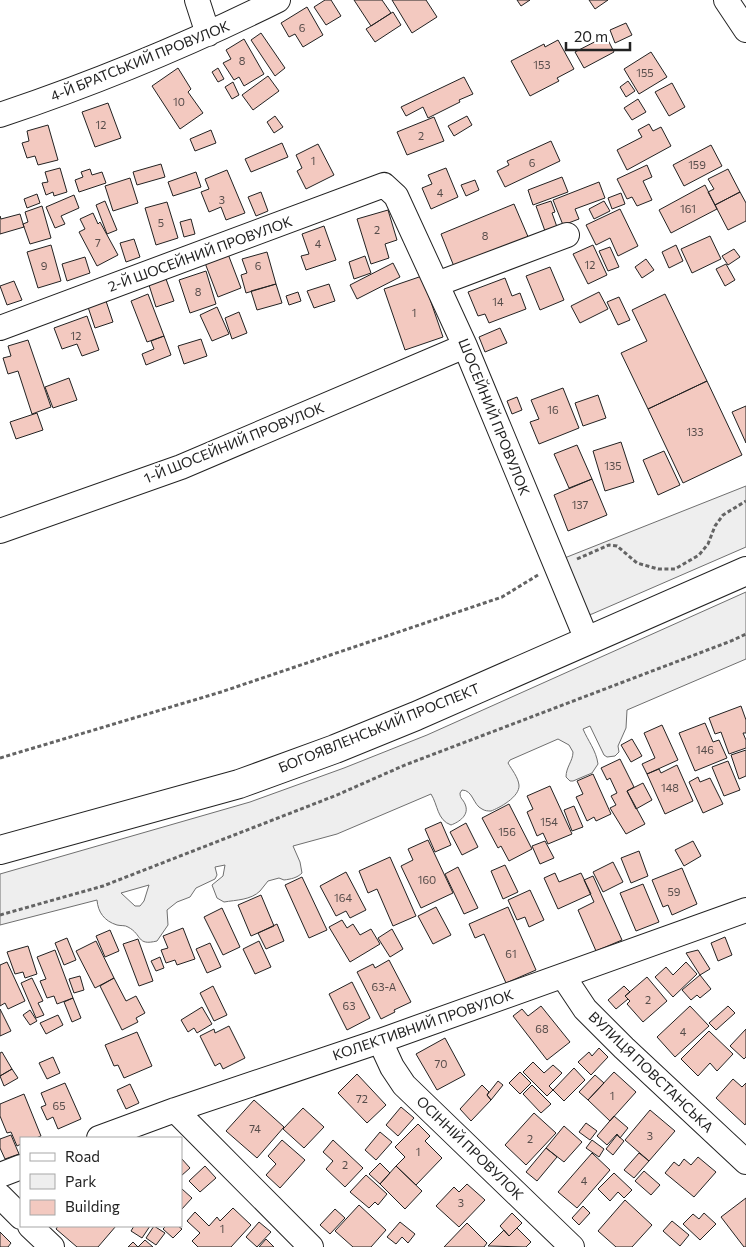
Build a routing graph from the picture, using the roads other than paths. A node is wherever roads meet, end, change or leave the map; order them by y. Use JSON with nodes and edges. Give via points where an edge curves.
{"nodes":[{"id":1,"x":196,"y":0,"type":"edge"},
{"id":2,"x":278,"y":0,"type":"edge"},
{"id":3,"x":726,"y":0,"type":"edge"},
{"id":4,"x":746,"y":30,"type":"edge"},
{"id":5,"x":208,"y":34,"type":"junction"},
{"id":6,"x":0,"y":115,"type":"edge"},
{"id":7,"x":396,"y":196,"type":"joint"},
{"id":8,"x":567,"y":235,"type":"dead end"},
{"id":9,"x":437,"y":284,"type":"junction"},
{"id":10,"x":0,"y":328,"type":"edge"},
{"id":11,"x":465,"y":346,"type":"junction"},
{"id":12,"x":0,"y":531,"type":"edge"},
{"id":13,"x":746,"y":571,"type":"edge"},
{"id":14,"x":586,"y":640,"type":"junction"},
{"id":15,"x":0,"y":850,"type":"edge"},
{"id":16,"x":746,"y":910,"type":"edge"},
{"id":17,"x":563,"y":976,"type":"junction"},
{"id":18,"x":380,"y":1041,"type":"junction"},
{"id":19,"x":175,"y":1110,"type":"junction"},
{"id":20,"x":102,"y":1137,"type":"edge"},
{"id":21,"x":746,"y":1162,"type":"edge"},
{"id":22,"x":20,"y":1167,"type":"edge"},
{"id":23,"x":0,"y":1175,"type":"edge"},
{"id":24,"x":0,"y":1196,"type":"edge"},
{"id":25,"x":20,"y":1216,"type":"edge"},
{"id":26,"x":31,"y":1227,"type":"edge"},
{"id":27,"x":52,"y":1247,"type":"edge"},
{"id":28,"x":311,"y":1247,"type":"edge"},
{"id":29,"x":572,"y":1247,"type":"edge"}],
"edges":[{"from":1,"to":5,"type":"street"},
{"from":2,"to":5,"type":"street","name":"4-Й БРАТСЬКИЙ ПРОВУЛОК"},
{"from":3,"to":4,"type":"street"},
{"from":5,"to":6,"type":"street","name":"4-Й БРАТСЬКИЙ ПРОВУЛОК","via":[[58,96]]},
{"from":7,"to":9,"type":"street","name":"ШОСЕЙНИЙ ПРОВУЛОК"},
{"from":7,"to":10,"type":"street","name":"2-Й ШОСЕЙНИЙ ПРОВУЛОК","via":[[384,185]]},
{"from":8,"to":9,"type":"street"},
{"from":9,"to":11,"type":"street","name":"ШОСЕЙНИЙ ПРОВУЛОК"},
{"from":11,"to":12,"type":"street","name":"1-Й ШОСЕЙНИЙ ПРОВУЛОК","via":[[180,467]]},
{"from":11,"to":14,"type":"street","name":"ШОСЕЙНИЙ ПРОВУЛОК"},
{"from":13,"to":14,"type":"main road","name":"БОГОЯВЛЕНСЬКИЙ ПРОСПЕКТ"},
{"from":14,"to":15,"type":"main road","name":"БОГОЯВЛЕНСЬКИЙ ПРОСПЕКТ","via":[[389,727],[248,781]]},
{"from":16,"to":17,"type":"street","name":"КОЛЕКТИВНИЙ ПРОВУЛОК"},
{"from":17,"to":18,"type":"street","name":"КОЛЕКТИВНИЙ ПРОВУЛОК"},
{"from":17,"to":21,"type":"street","name":"ВУЛИЦЯ ПОВСТАНСЬКА","via":[[585,1009]]},
{"from":18,"to":19,"type":"street","name":"КОЛЕКТИВНИЙ ПРОВУЛОК"},
{"from":18,"to":29,"type":"street","name":"ОСІННІЙ ПРОВУЛОК","via":[[404,1085]]},
{"from":19,"to":20,"type":"street","name":"КОЛЕКТИВНИЙ ПРОВУЛОК"},
{"from":19,"to":28,"type":"street"},
{"from":22,"to":23,"type":"street"},
{"from":24,"to":25,"type":"street"},
{"from":26,"to":27,"type":"street"}]}
